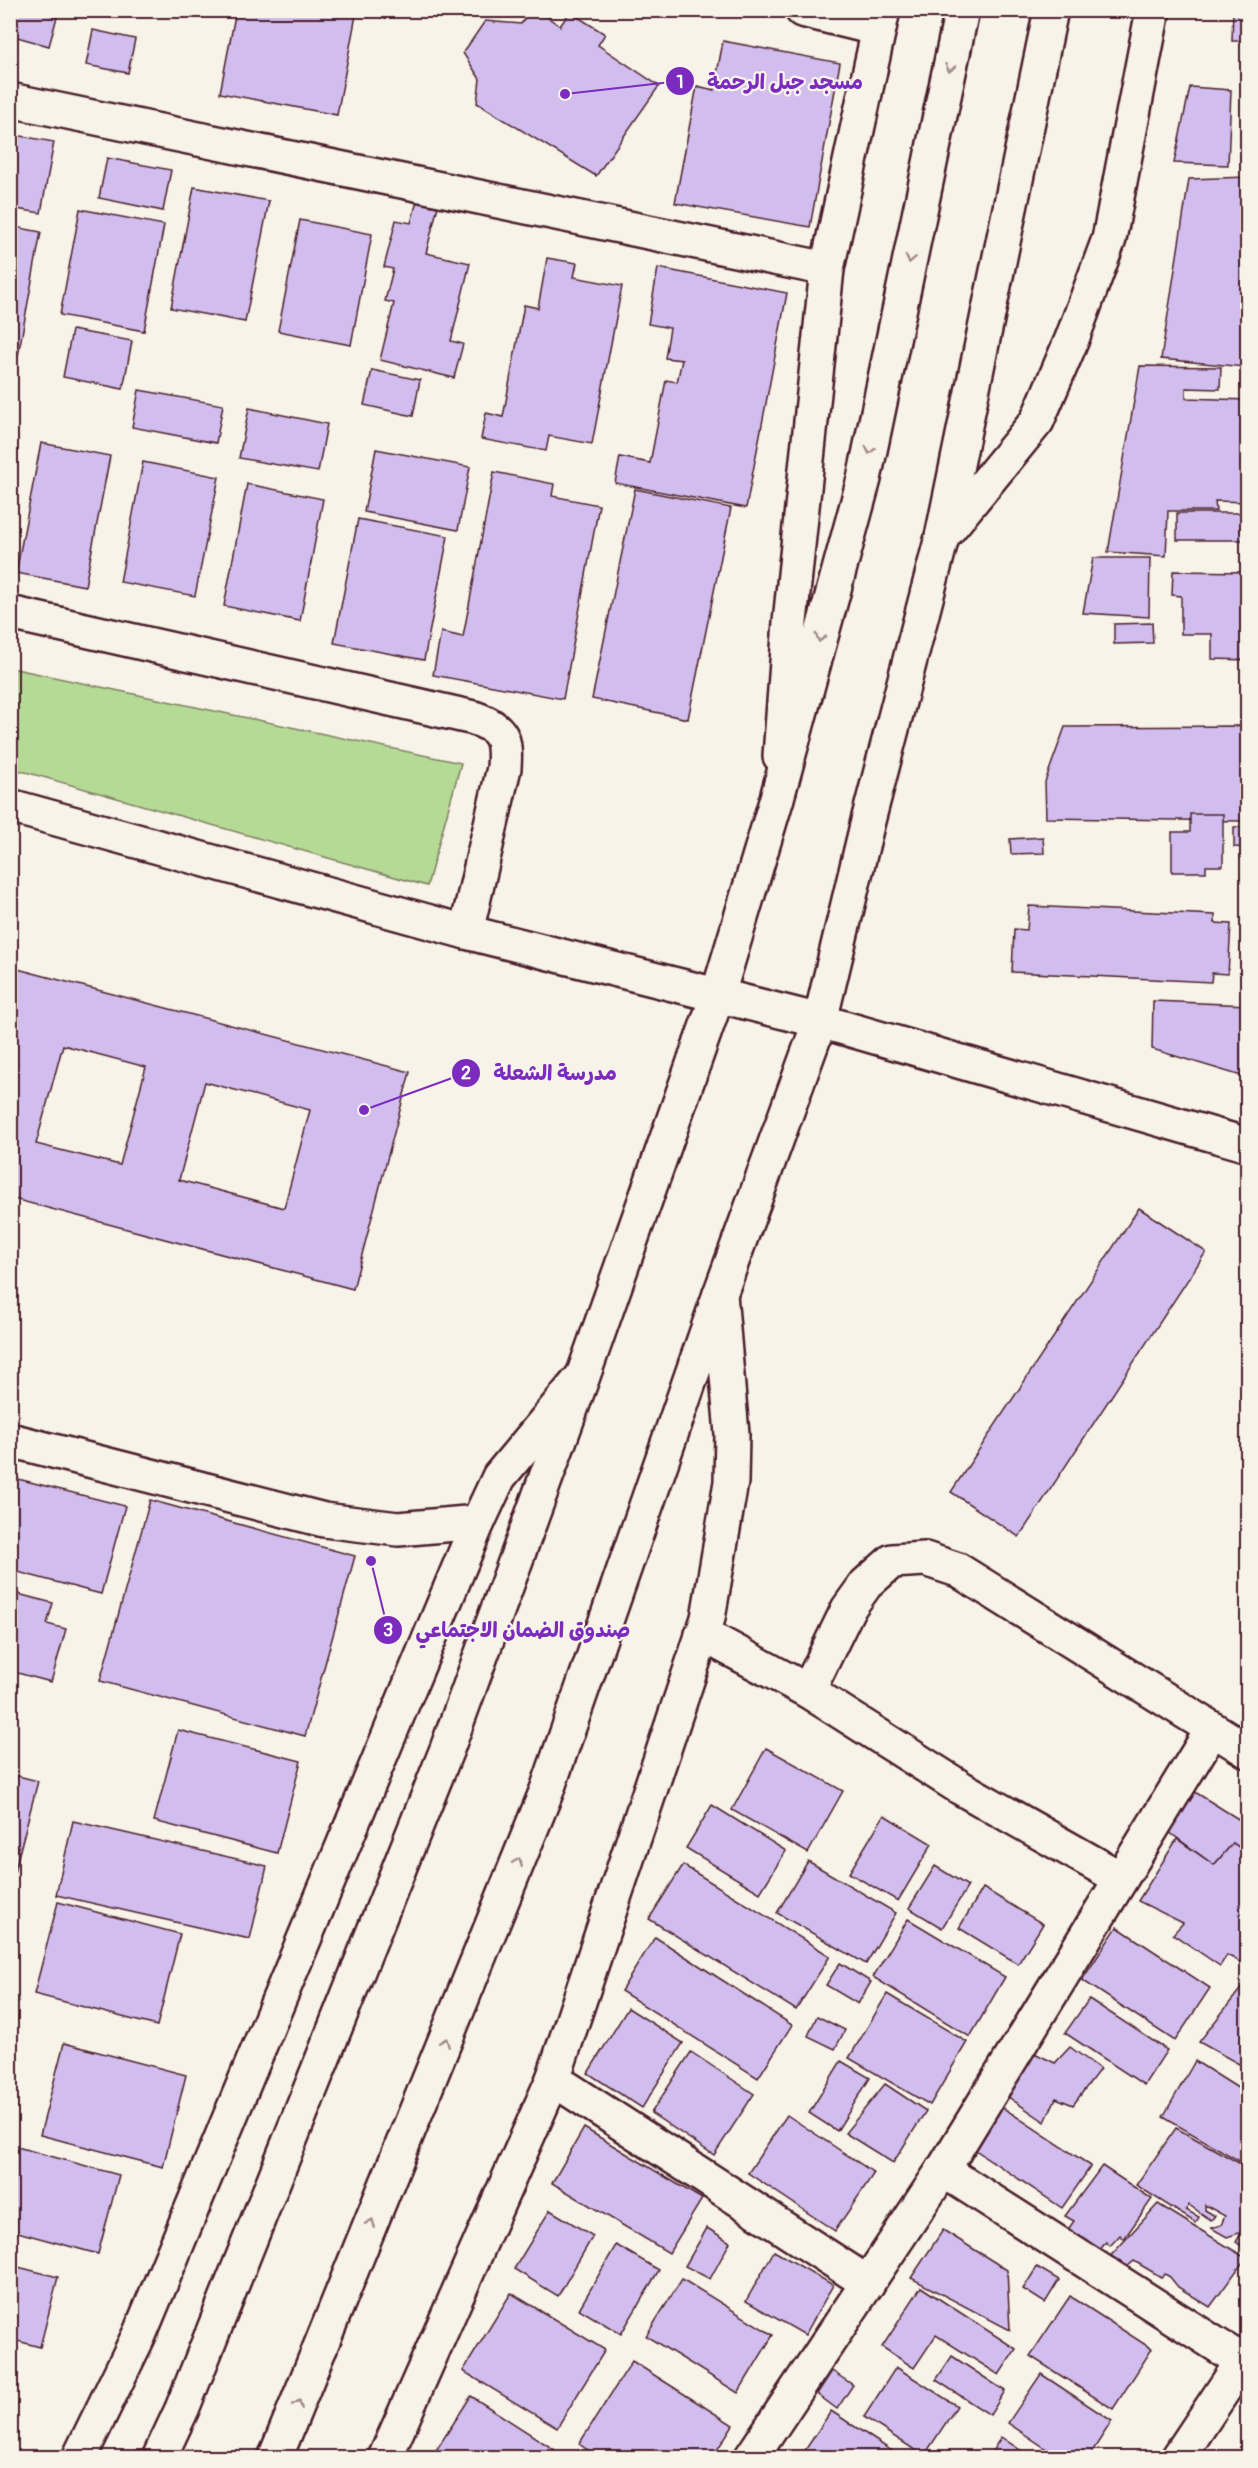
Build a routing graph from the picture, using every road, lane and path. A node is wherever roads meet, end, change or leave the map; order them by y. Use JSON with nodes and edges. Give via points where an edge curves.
{"nodes":[{"id":1,"x":802,"y":10,"type":"edge"},
{"id":2,"x":962,"y":10,"type":"edge"},
{"id":3,"x":1051,"y":10,"type":"edge"},
{"id":4,"x":1153,"y":10,"type":"edge"},
{"id":5,"x":881,"y":20,"type":"edge"},
{"id":6,"x":10,"y":100,"type":"edge"},
{"id":7,"x":827,"y":269,"type":"junction"},
{"id":8,"x":942,"y":537,"type":"junction"},
{"id":9,"x":10,"y":613,"type":"edge"},
{"id":10,"x":777,"y":798,"type":"junction"},
{"id":11,"x":10,"y":806,"type":"edge"},
{"id":12,"x":466,"y":932,"type":"junction"},
{"id":13,"x":718,"y":994,"type":"junction"},
{"id":14,"x":820,"y":1021,"type":"junction"},
{"id":15,"x":1248,"y":1145,"type":"edge"},
{"id":16,"x":720,"y":1294,"type":"junction"},
{"id":17,"x":583,"y":1376,"type":"junction"},
{"id":18,"x":10,"y":1440,"type":"edge"},
{"id":19,"x":478,"y":1522,"type":"junction"},
{"id":20,"x":702,"y":1635,"type":"junction"},
{"id":21,"x":808,"y":1691,"type":"junction"},
{"id":22,"x":1212,"y":1730,"type":"junction"},
{"id":23,"x":1248,"y":1751,"type":"edge"},
{"id":24,"x":1120,"y":1878,"type":"junction"},
{"id":25,"x":553,"y":2079,"type":"junction"},
{"id":26,"x":943,"y":2170,"type":"junction"},
{"id":27,"x":868,"y":2283,"type":"junction"},
{"id":28,"x":1245,"y":2357,"type":"edge"},
{"id":29,"x":79,"y":2457,"type":"edge"},
{"id":30,"x":159,"y":2457,"type":"edge"},
{"id":31,"x":275,"y":2457,"type":"edge"},
{"id":32,"x":385,"y":2457,"type":"edge"},
{"id":33,"x":751,"y":2457,"type":"edge"},
{"id":34,"x":1178,"y":2457,"type":"edge"}],
"edges":[{"from":1,"to":5,"type":"street"},
{"from":2,"to":10,"type":"street","one_way":true,"via":[[864,479]]},
{"from":3,"to":8,"type":"street"},
{"from":4,"to":8,"type":"street","via":[[1109,239],[1072,339],[1037,421]]},
{"from":5,"to":7,"type":"street"},
{"from":6,"to":7,"type":"street"},
{"from":7,"to":10,"type":"street","via":[[790,622]]},
{"from":8,"to":14,"type":"street"},
{"from":9,"to":12,"type":"street","via":[[491,724],[501,734],[505,746],[504,768]]},
{"from":10,"to":13,"type":"street"},
{"from":11,"to":12,"type":"street"},
{"from":12,"to":13,"type":"street"},
{"from":13,"to":14,"type":"street"},
{"from":13,"to":17,"type":"street"},
{"from":14,"to":15,"type":"street"},
{"from":14,"to":16,"type":"street"},
{"from":16,"to":20,"type":"street","via":[[732,1434],[731,1482]]},
{"from":31,"to":16,"type":"street","one_way":true,"via":[[547,1790]]},
{"from":17,"to":19,"type":"street","via":[[500,1477]]},
{"from":17,"to":30,"type":"street","via":[[447,1749],[182,2409]]},
{"from":18,"to":19,"type":"street","via":[[324,1520],[398,1529]]},
{"from":19,"to":29,"type":"street","via":[[140,2333]]},
{"from":20,"to":21,"type":"street"},
{"from":20,"to":25,"type":"street"},
{"from":21,"to":22,"type":"street","via":[[848,1609],[866,1584],[892,1561],[925,1559],[958,1570]]},
{"from":21,"to":24,"type":"street","via":[[961,1788]]},
{"from":22,"to":23,"type":"street"},
{"from":22,"to":24,"type":"street"},
{"from":24,"to":26,"type":"street"},
{"from":25,"to":27,"type":"street"},
{"from":25,"to":32,"type":"street"},
{"from":26,"to":27,"type":"street"},
{"from":26,"to":28,"type":"street"},
{"from":27,"to":33,"type":"street"},
{"from":28,"to":34,"type":"street"}]}
